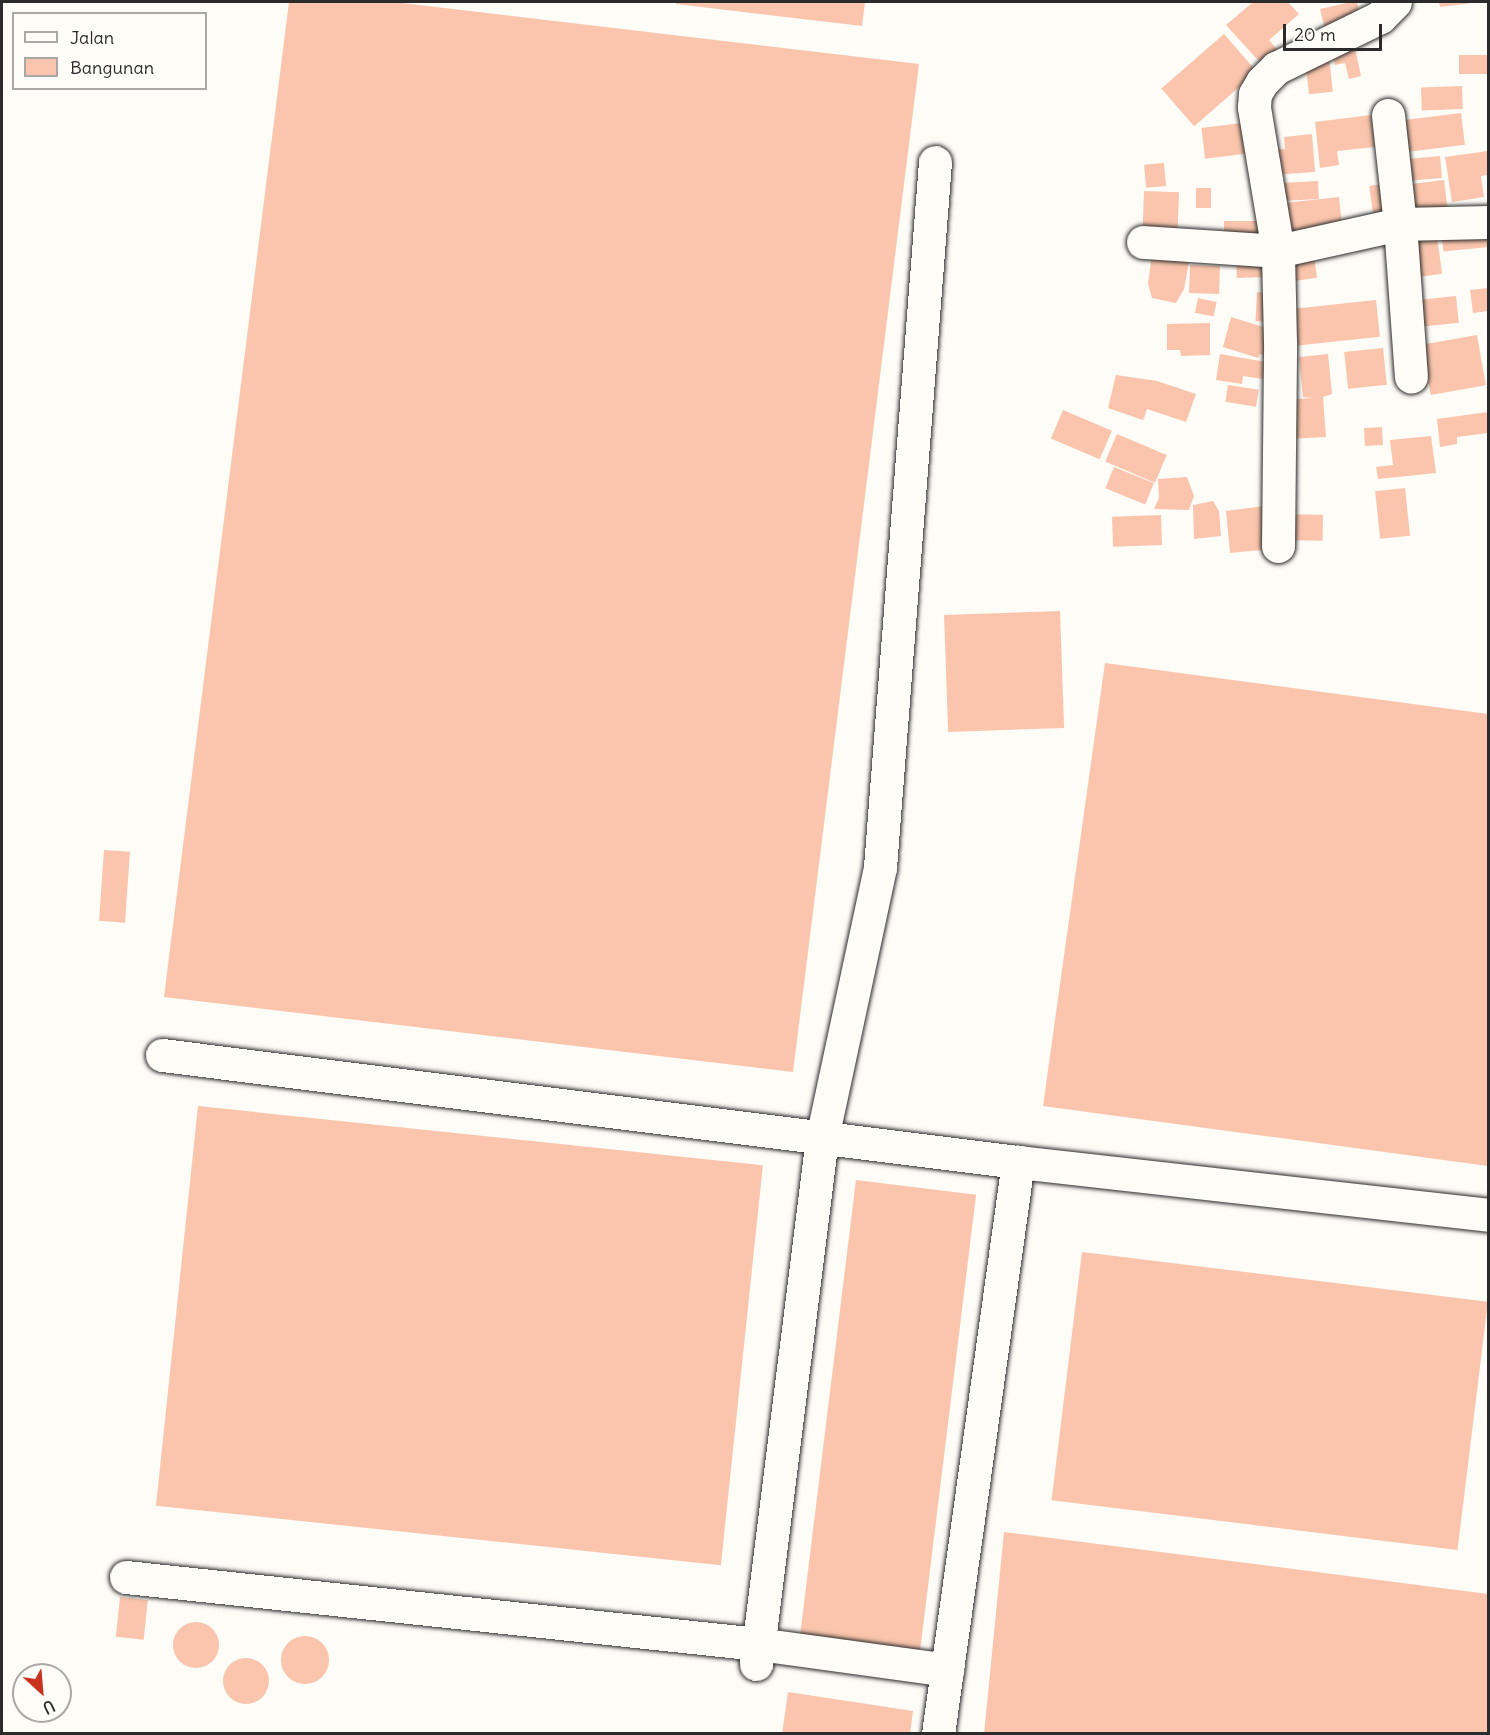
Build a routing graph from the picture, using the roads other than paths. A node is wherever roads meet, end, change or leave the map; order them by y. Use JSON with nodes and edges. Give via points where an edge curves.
{"nodes":[{"id":1,"x":1395,"y":2,"type":"edge"},
{"id":2,"x":1388,"y":115,"type":"dead end"},
{"id":3,"x":935,"y":162,"type":"dead end"},
{"id":4,"x":1488,"y":222,"type":"edge"},
{"id":5,"x":1400,"y":224,"type":"junction"},
{"id":6,"x":1143,"y":242,"type":"dead end"},
{"id":7,"x":1278,"y":251,"type":"junction"},
{"id":8,"x":1411,"y":377,"type":"dead end"},
{"id":9,"x":1278,"y":546,"type":"dead end"},
{"id":10,"x":162,"y":1055,"type":"dead end"},
{"id":11,"x":822,"y":1138,"type":"junction"},
{"id":12,"x":1018,"y":1162,"type":"junction"},
{"id":13,"x":1488,"y":1215,"type":"edge"},
{"id":14,"x":126,"y":1577,"type":"dead end"},
{"id":15,"x":757,"y":1654,"type":"junction"},
{"id":16,"x":946,"y":1670,"type":"junction"},
{"id":17,"x":938,"y":1734,"type":"edge"}],
"edges":[{"from":1,"to":7,"type":"street","via":[[1380,17],[1276,68],[1255,94]]},
{"from":2,"to":5,"type":"street"},
{"from":3,"to":11,"type":"street","via":[[880,867]]},
{"from":4,"to":5,"type":"street"},
{"from":5,"to":7,"type":"street"},
{"from":5,"to":8,"type":"street"},
{"from":6,"to":7,"type":"street"},
{"from":7,"to":9,"type":"street"},
{"from":10,"to":11,"type":"street"},
{"from":11,"to":12,"type":"street"},
{"from":11,"to":15,"type":"street"},
{"from":12,"to":13,"type":"street"},
{"from":12,"to":16,"type":"street"},
{"from":14,"to":15,"type":"street"},
{"from":15,"to":16,"type":"street"},
{"from":16,"to":17,"type":"street"}]}
